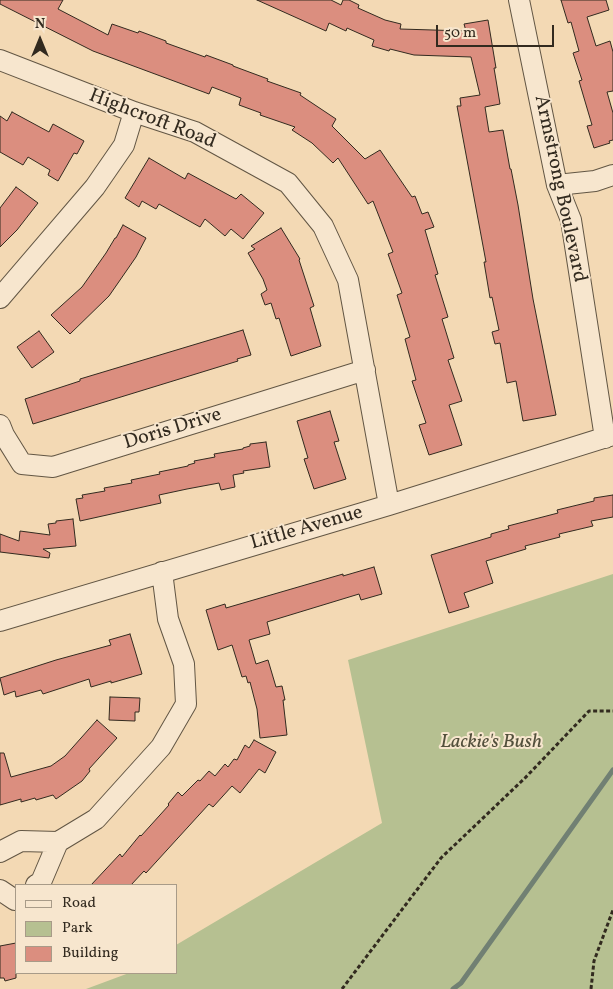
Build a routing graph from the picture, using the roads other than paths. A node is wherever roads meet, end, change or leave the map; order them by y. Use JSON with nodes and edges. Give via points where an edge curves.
{"nodes":[{"id":1,"x":519,"y":0,"type":"edge"},
{"id":2,"x":0,"y":60,"type":"edge"},
{"id":3,"x":134,"y":112,"type":"junction"},
{"id":4,"x":613,"y":175,"type":"edge"},
{"id":5,"x":557,"y":185,"type":"junction"},
{"id":6,"x":0,"y":298,"type":"edge"},
{"id":7,"x":365,"y":370,"type":"junction"},
{"id":8,"x":0,"y":425,"type":"edge"},
{"id":9,"x":609,"y":437,"type":"edge"},
{"id":10,"x":389,"y":505,"type":"junction"},
{"id":11,"x":162,"y":572,"type":"junction"},
{"id":12,"x":0,"y":621,"type":"edge"},
{"id":13,"x":58,"y":842,"type":"junction"},
{"id":14,"x":0,"y":852,"type":"edge"},
{"id":15,"x":38,"y":884,"type":"edge"},
{"id":16,"x":0,"y":890,"type":"edge"},
{"id":17,"x":15,"y":900,"type":"edge"}],
"edges":[{"from":1,"to":5,"type":"street","name":"Armstrong Boulevard"},
{"from":2,"to":3,"type":"street","name":"Highcroft Road"},
{"from":3,"to":6,"type":"street","via":[[124,145],[95,187]]},
{"from":3,"to":7,"type":"street","name":"Highcroft Road","via":[[195,132],[288,183],[323,226],[348,280]]},
{"from":4,"to":5,"type":"street","via":[[595,181]]},
{"from":5,"to":9,"type":"street","name":"Armstrong Boulevard","via":[[570,220]]},
{"from":7,"to":8,"type":"street","name":"Doris Drive","via":[[52,467],[22,464]]},
{"from":7,"to":10,"type":"street","name":"Highcroft Road"},
{"from":9,"to":10,"type":"street","name":"Little Avenue"},
{"from":10,"to":11,"type":"street","name":"Little Avenue"},
{"from":11,"to":12,"type":"street","name":"Little Avenue"},
{"from":11,"to":13,"type":"street","via":[[168,619],[184,664],[186,704],[161,747],[96,819]]},
{"from":13,"to":14,"type":"street","via":[[21,841]]},
{"from":13,"to":15,"type":"street"},
{"from":16,"to":17,"type":"street"}]}
